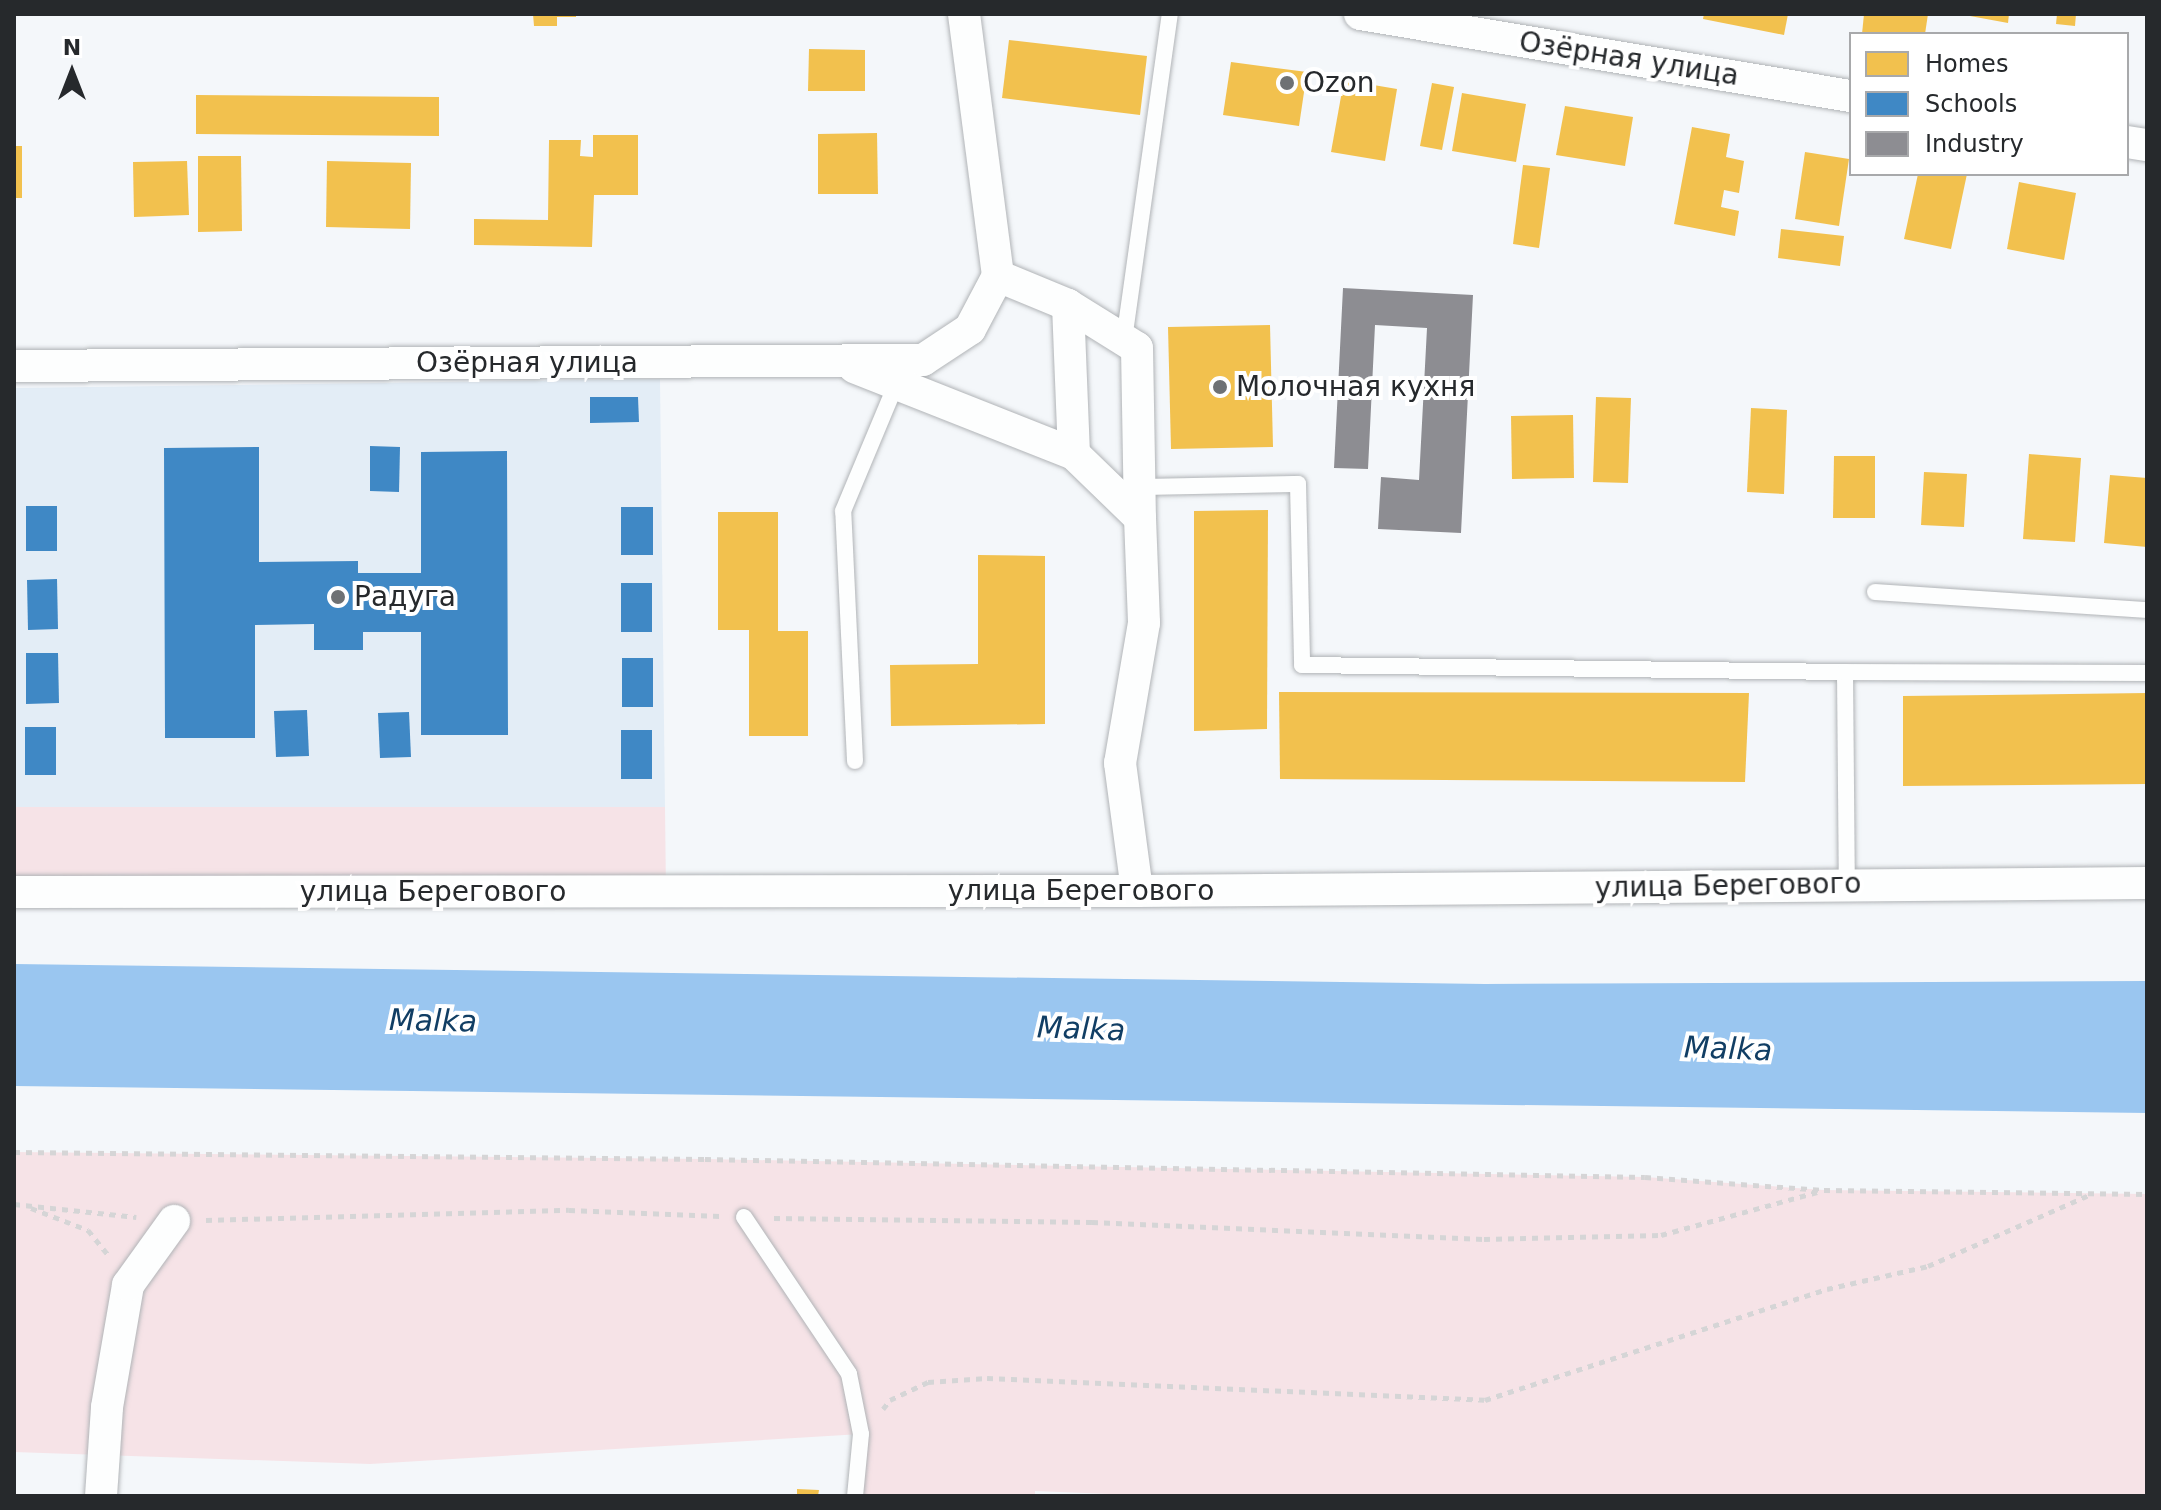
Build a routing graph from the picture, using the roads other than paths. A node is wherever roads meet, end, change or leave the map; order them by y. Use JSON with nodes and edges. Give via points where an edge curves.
{"nodes":[{"id":1,"x":964,"y":14,"type":"edge"},
{"id":2,"x":1170,"y":14,"type":"edge"},
{"id":3,"x":1360,"y":14,"type":"edge"},
{"id":4,"x":1849,"y":96,"type":"edge"},
{"id":5,"x":998,"y":276,"type":"junction"},
{"id":6,"x":1068,"y":305,"type":"junction"},
{"id":7,"x":1124,"y":340,"type":"junction"},
{"id":8,"x":835,"y":359,"type":"junction"},
{"id":9,"x":923,"y":360,"type":"junction"},
{"id":10,"x":14,"y":366,"type":"edge"},
{"id":11,"x":895,"y":383,"type":"junction"},
{"id":12,"x":1074,"y":454,"type":"junction"},
{"id":13,"x":1140,"y":502,"type":"junction"},
{"id":14,"x":1875,"y":592,"type":"dead end"},
{"id":15,"x":2147,"y":610,"type":"edge"},
{"id":16,"x":1845,"y":672,"type":"junction"},
{"id":17,"x":2147,"y":673,"type":"edge"},
{"id":18,"x":855,"y":761,"type":"dead end"},
{"id":19,"x":2147,"y":883,"type":"edge"},
{"id":20,"x":1847,"y":885,"type":"junction"},
{"id":21,"x":1137,"y":891,"type":"junction"},
{"id":22,"x":14,"y":892,"type":"edge"},
{"id":23,"x":744,"y":1217,"type":"road end"},
{"id":24,"x":174,"y":1221,"type":"road end"},
{"id":25,"x":101,"y":1496,"type":"edge"},
{"id":26,"x":855,"y":1496,"type":"edge"}],
"edges":[{"from":1,"to":5,"type":"street"},
{"from":2,"to":7,"type":"lane"},
{"from":3,"to":4,"type":"street","name":"Озёрная улица"},
{"from":5,"to":6,"type":"street"},
{"from":5,"to":9,"type":"street","via":[[970,329]]},
{"from":6,"to":7,"type":"street"},
{"from":6,"to":12,"type":"street"},
{"from":7,"to":13,"type":"street","via":[[1137,348]]},
{"from":8,"to":9,"type":"street","name":"Озёрная улица"},
{"from":8,"to":10,"type":"street","name":"Озёрная улица"},
{"from":8,"to":11,"type":"street"},
{"from":9,"to":11,"type":"lane"},
{"from":11,"to":12,"type":"street"},
{"from":11,"to":18,"type":"lane","via":[[843,511]]},
{"from":12,"to":13,"type":"street"},
{"from":13,"to":16,"type":"lane","via":[[1298,484],[1302,665]]},
{"from":13,"to":21,"type":"street","via":[[1144,623],[1120,763]]},
{"from":14,"to":15,"type":"lane"},
{"from":16,"to":17,"type":"lane"},
{"from":16,"to":20,"type":"lane"},
{"from":19,"to":20,"type":"street","name":"улица Берегового"},
{"from":20,"to":21,"type":"street","name":"улица Берегового"},
{"from":21,"to":22,"type":"street","name":"улица Берегового"},
{"from":23,"to":26,"type":"lane","via":[[849,1374],[861,1434]]},
{"from":24,"to":25,"type":"street","via":[[128,1285],[107,1407]]}]}
